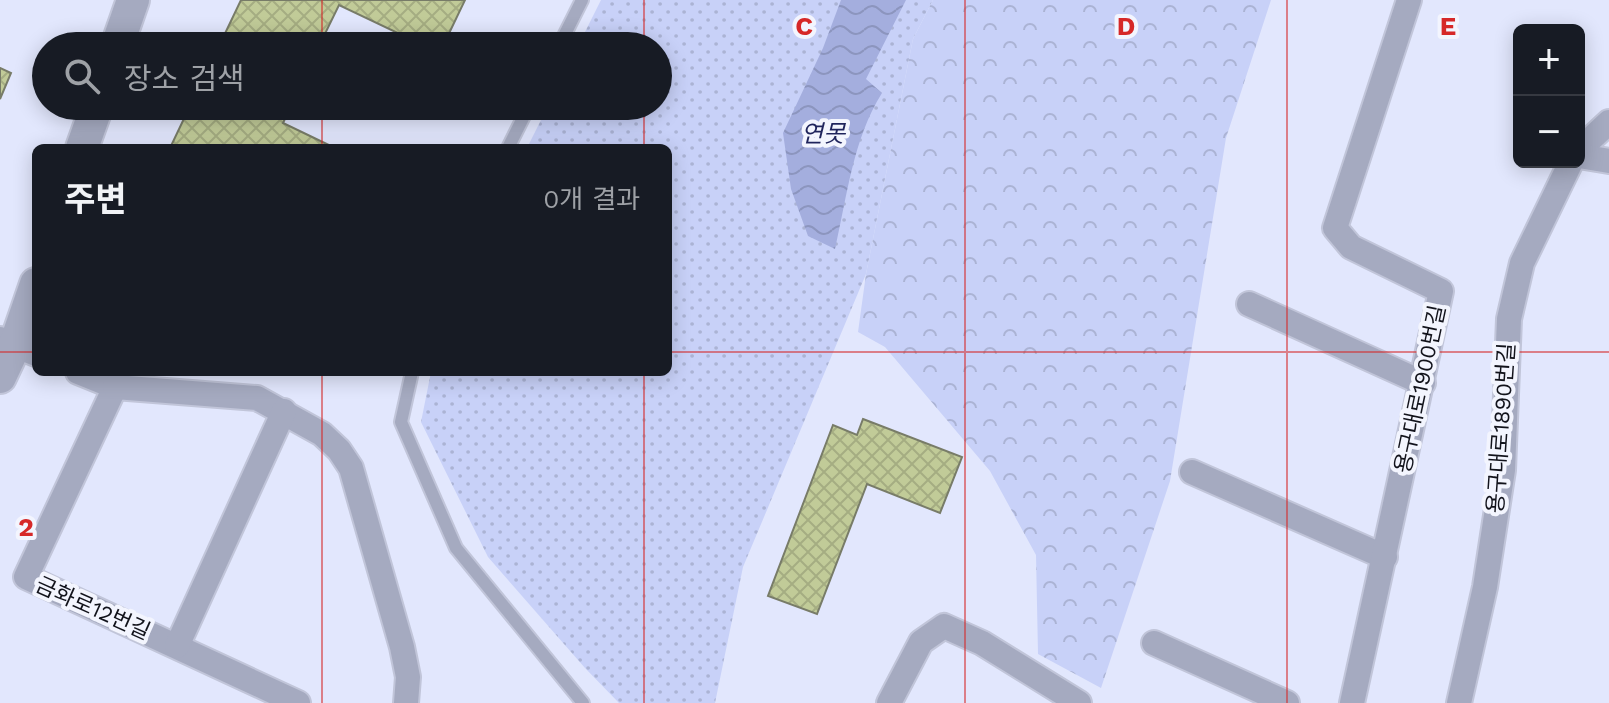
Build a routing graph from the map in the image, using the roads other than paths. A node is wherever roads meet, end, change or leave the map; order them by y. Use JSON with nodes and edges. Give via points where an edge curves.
{"nodes":[{"id":1,"x":133,"y":0,"type":"edge"},
{"id":2,"x":582,"y":0,"type":"edge"},
{"id":3,"x":1409,"y":0,"type":"edge"},
{"id":4,"x":122,"y":32,"type":"edge"},
{"id":5,"x":566,"y":32,"type":"edge"},
{"id":6,"x":92,"y":120,"type":"edge"},
{"id":7,"x":522,"y":120,"type":"edge"},
{"id":8,"x":1609,"y":122,"type":"edge"},
{"id":9,"x":83,"y":144,"type":"edge"},
{"id":10,"x":510,"y":144,"type":"edge"},
{"id":11,"x":1585,"y":147,"type":"edge"},
{"id":12,"x":1585,"y":155,"type":"edge"},
{"id":13,"x":1609,"y":161,"type":"edge"},
{"id":14,"x":1568,"y":168,"type":"edge"},
{"id":15,"x":32,"y":297,"type":"edge"},
{"id":16,"x":1249,"y":304,"type":"dead end"},
{"id":17,"x":17,"y":346,"type":"edge"},
{"id":18,"x":88,"y":376,"type":"edge"},
{"id":19,"x":411,"y":376,"type":"edge"},
{"id":20,"x":0,"y":377,"type":"edge"},
{"id":21,"x":1423,"y":383,"type":"junction"},
{"id":22,"x":115,"y":387,"type":"junction"},
{"id":23,"x":284,"y":411,"type":"junction"},
{"id":24,"x":1192,"y":472,"type":"dead end"},
{"id":25,"x":1385,"y":557,"type":"junction"},
{"id":26,"x":1154,"y":643,"type":"dead end"},
{"id":27,"x":177,"y":646,"type":"junction"},
{"id":28,"x":894,"y":701,"type":"edge"},
{"id":29,"x":298,"y":703,"type":"edge"},
{"id":30,"x":406,"y":703,"type":"edge"},
{"id":31,"x":583,"y":703,"type":"edge"},
{"id":32,"x":1079,"y":703,"type":"edge"},
{"id":33,"x":1287,"y":703,"type":"edge"},
{"id":34,"x":1352,"y":703,"type":"edge"},
{"id":35,"x":1459,"y":703,"type":"edge"}],
"edges":[{"from":1,"to":4,"type":"street"},
{"from":2,"to":5,"type":"lane"},
{"from":3,"to":21,"type":"street","name":"용구대로1900번길","via":[[1335,228],[1351,247],[1441,291]]},
{"from":6,"to":9,"type":"street"},
{"from":7,"to":10,"type":"lane"},
{"from":8,"to":11,"type":"street"},
{"from":12,"to":13,"type":"street"},
{"from":14,"to":35,"type":"street","name":"용구대로1890번길","via":[[1522,263],[1509,319],[1503,470],[1485,587]]},
{"from":15,"to":17,"type":"street"},
{"from":16,"to":21,"type":"street"},
{"from":17,"to":20,"type":"street"},
{"from":18,"to":22,"type":"street"},
{"from":19,"to":31,"type":"lane","via":[[401,422],[456,548]]},
{"from":21,"to":25,"type":"street","name":"용구대로1900번길"},
{"from":22,"to":23,"type":"street","via":[[257,398]]},
{"from":22,"to":27,"type":"street","name":"금화로12번길","via":[[26,577]]},
{"from":23,"to":27,"type":"street"},
{"from":23,"to":30,"type":"street","via":[[322,434],[351,468],[402,647]]},
{"from":24,"to":25,"type":"street"},
{"from":25,"to":34,"type":"street","name":"용구대로1900번길"},
{"from":26,"to":33,"type":"street"},
{"from":27,"to":29,"type":"street","name":"금화로12번길"},
{"from":28,"to":32,"type":"street","via":[[921,642],[944,626],[982,643]]}]}
